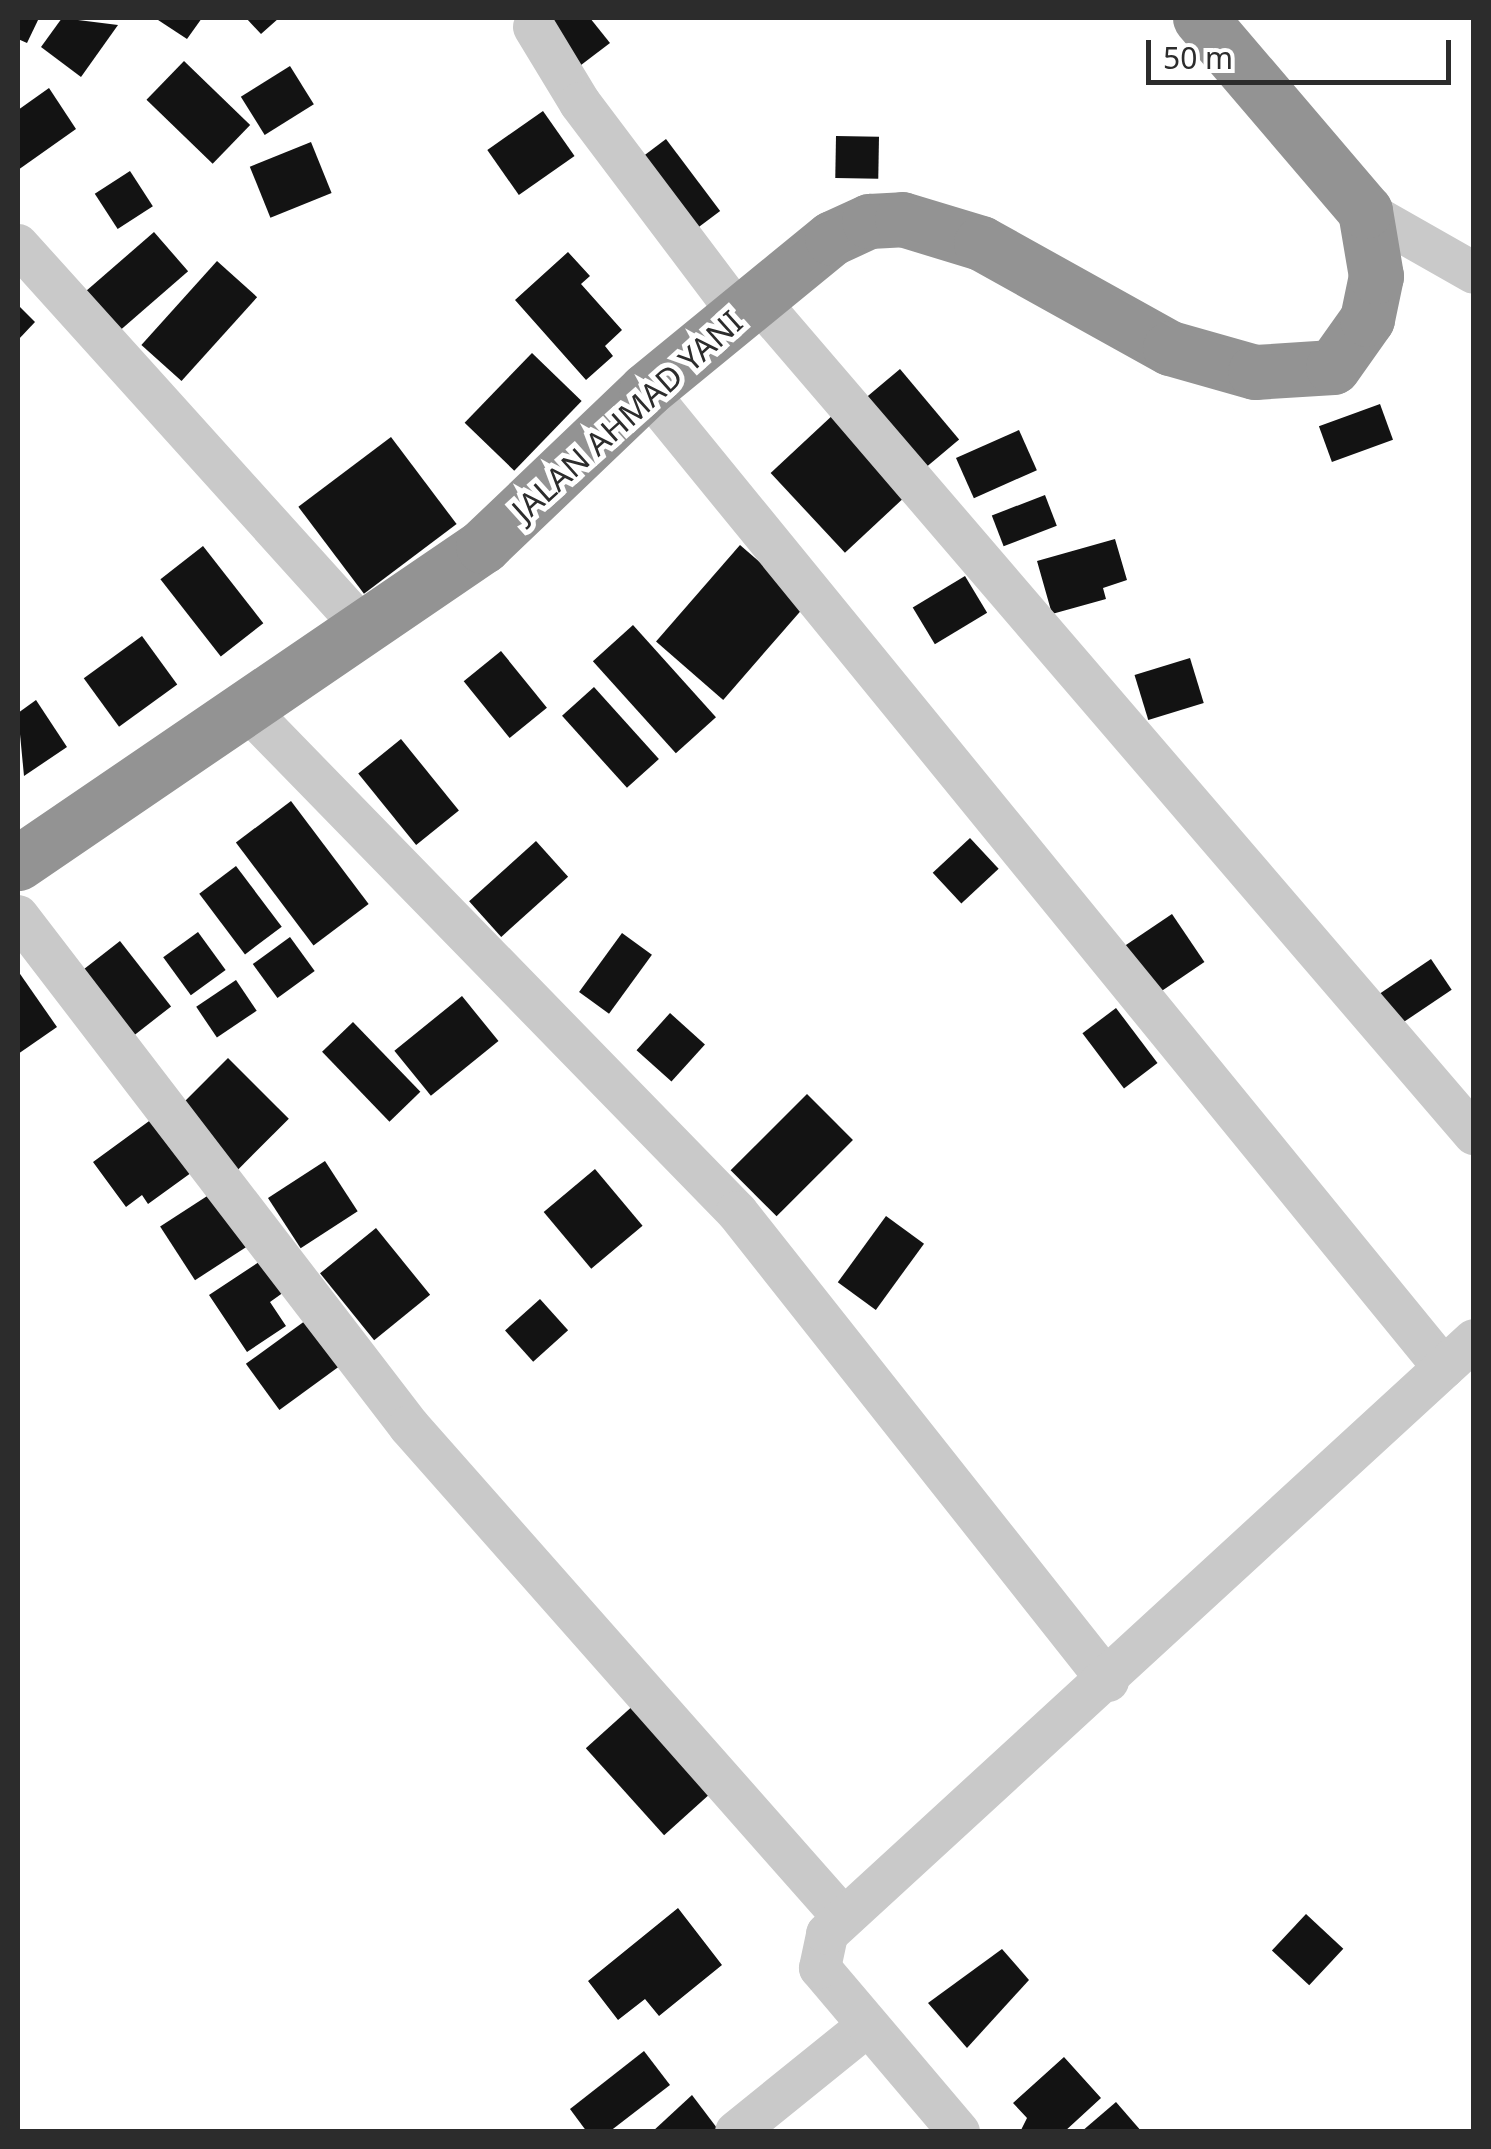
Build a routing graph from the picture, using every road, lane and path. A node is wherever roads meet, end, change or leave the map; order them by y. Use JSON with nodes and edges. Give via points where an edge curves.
{"nodes":[{"id":1,"x":1200,"y":18,"type":"edge"},
{"id":2,"x":534,"y":27,"type":"dead end"},
{"id":3,"x":1365,"y":211,"type":"junction"},
{"id":4,"x":18,"y":244,"type":"edge"},
{"id":5,"x":1474,"y":273,"type":"edge"},
{"id":6,"x":748,"y":306,"type":"junction"},
{"id":7,"x":646,"y":390,"type":"junction"},
{"id":8,"x":360,"y":624,"type":"junction"},
{"id":9,"x":243,"y":705,"type":"junction"},
{"id":10,"x":18,"y":863,"type":"edge"},
{"id":11,"x":18,"y":916,"type":"edge"},
{"id":12,"x":1474,"y":1134,"type":"edge"},
{"id":13,"x":1459,"y":1354,"type":"edge"},
{"id":14,"x":1108,"y":1681,"type":"junction"},
{"id":15,"x":842,"y":1916,"type":"junction"},
{"id":16,"x":864,"y":2028,"type":"junction"},
{"id":17,"x":736,"y":2132,"type":"edge"},
{"id":18,"x":960,"y":2132,"type":"edge"}],
"edges":[{"from":1,"to":3,"type":"highway"},
{"from":2,"to":6,"type":"street","via":[[580,103]]},
{"from":3,"to":5,"type":"street"},
{"from":3,"to":6,"type":"highway","name":"JALAN AHMAD YANI","via":[[1376,276],[1368,319],[1334,368],[1288,375],[1170,348],[982,243],[902,220],[870,220],[832,238]]},
{"from":4,"to":8,"type":"street"},
{"from":6,"to":7,"type":"highway","name":"JALAN AHMAD YANI"},
{"from":6,"to":12,"type":"street"},
{"from":7,"to":8,"type":"highway","name":"JALAN AHMAD YANI","via":[[483,546]]},
{"from":7,"to":13,"type":"street"},
{"from":8,"to":9,"type":"highway","name":"JALAN AHMAD YANI"},
{"from":9,"to":10,"type":"highway","name":"JALAN AHMAD YANI"},
{"from":9,"to":14,"type":"street","via":[[738,1212]]},
{"from":11,"to":15,"type":"street","via":[[408,1426]]},
{"from":13,"to":14,"type":"street"},
{"from":14,"to":15,"type":"street"},
{"from":15,"to":16,"type":"street","via":[[820,1946],[820,1968]]},
{"from":16,"to":17,"type":"street"},
{"from":16,"to":18,"type":"street"}]}
